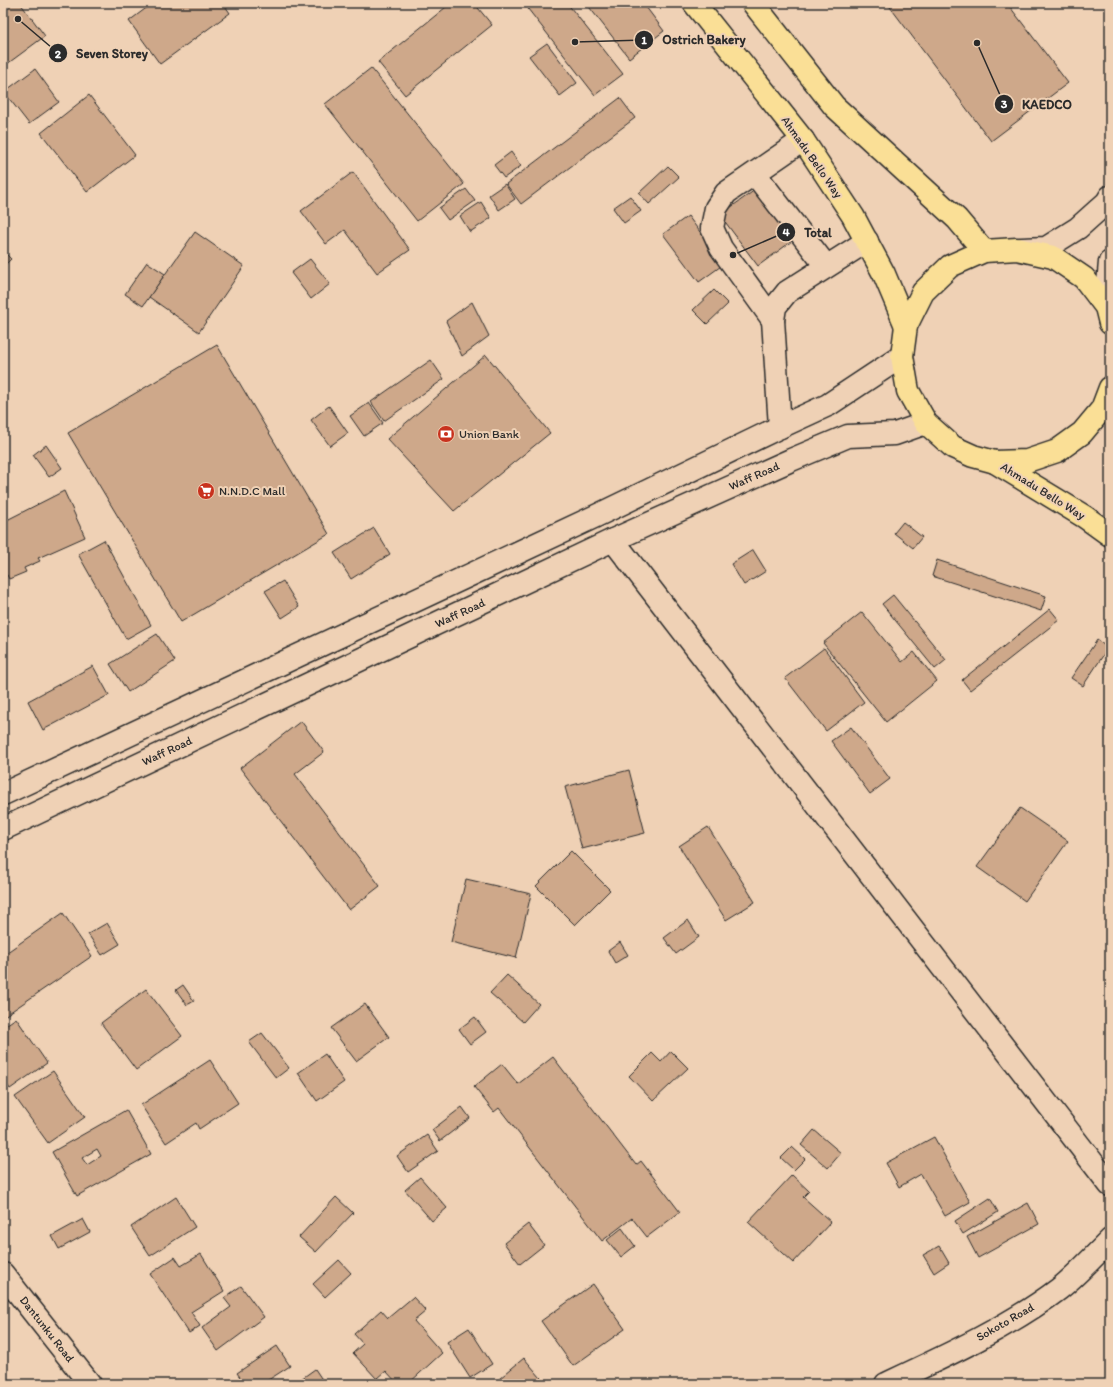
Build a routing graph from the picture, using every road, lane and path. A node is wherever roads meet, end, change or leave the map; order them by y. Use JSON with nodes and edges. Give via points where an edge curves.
{"nodes":[{"id":1,"x":694,"y":3,"type":"edge"},
{"id":2,"x":753,"y":3,"type":"edge"},
{"id":3,"x":803,"y":140,"type":"junction"},
{"id":4,"x":755,"y":174,"type":"junction"},
{"id":5,"x":1110,"y":197,"type":"edge"},
{"id":6,"x":867,"y":240,"type":"junction"},
{"id":7,"x":1017,"y":249,"type":"junction"},
{"id":8,"x":984,"y":251,"type":"junction"},
{"id":9,"x":1110,"y":262,"type":"edge"},
{"id":10,"x":826,"y":266,"type":"junction"},
{"id":11,"x":1108,"y":315,"type":"edge"},
{"id":12,"x":772,"y":320,"type":"junction"},
{"id":13,"x":906,"y":326,"type":"junction"},
{"id":14,"x":902,"y":356,"type":"junction"},
{"id":15,"x":1110,"y":388,"type":"edge"},
{"id":16,"x":926,"y":423,"type":"junction"},
{"id":17,"x":780,"y":427,"type":"junction"},
{"id":18,"x":995,"y":462,"type":"junction"},
{"id":19,"x":1110,"y":535,"type":"edge"},
{"id":20,"x":613,"y":540,"type":"junction"},
{"id":21,"x":3,"y":794,"type":"edge"},
{"id":22,"x":3,"y":829,"type":"edge"},
{"id":23,"x":1110,"y":1186,"type":"edge"},
{"id":24,"x":1110,"y":1240,"type":"edge"},
{"id":25,"x":3,"y":1274,"type":"edge"},
{"id":26,"x":90,"y":1384,"type":"edge"},
{"id":27,"x":886,"y":1384,"type":"edge"}],
"edges":[{"from":1,"to":3,"type":"main road","name":"Ahmadu Bello Way"},
{"from":2,"to":8,"type":"main road","via":[[834,106],[957,219]]},
{"from":3,"to":4,"type":"street"},
{"from":3,"to":6,"type":"main road","name":"Ahmadu Bello Way"},
{"from":4,"to":10,"type":"street"},
{"from":4,"to":12,"type":"street","via":[[726,193],[716,208],[712,228],[721,248]]},
{"from":5,"to":7,"type":"street","via":[[1078,228],[1046,248]]},
{"from":6,"to":10,"type":"street"},
{"from":6,"to":13,"type":"main road","name":"Ahmadu Bello Way"},
{"from":7,"to":8,"type":"main road"},
{"from":7,"to":11,"type":"main road","via":[[1053,257],[1084,278]]},
{"from":8,"to":13,"type":"main road","via":[[950,266],[923,292]]},
{"from":9,"to":11,"type":"street"},
{"from":10,"to":12,"type":"street","via":[[787,292],[775,307]]},
{"from":12,"to":17,"type":"street"},
{"from":13,"to":14,"type":"main road"},
{"from":14,"to":16,"type":"main road","via":[[908,391]]},
{"from":14,"to":17,"type":"street","via":[[828,405]]},
{"from":15,"to":18,"type":"main road","via":[[1102,409],[1082,433],[1057,451],[1027,460]]},
{"from":16,"to":18,"type":"main road","via":[[953,447]]},
{"from":16,"to":20,"type":"street","name":"Waff Road","via":[[895,434],[848,436]]},
{"from":17,"to":21,"type":"street"},
{"from":18,"to":19,"type":"main road","name":"Ahmadu Bello Way"},
{"from":20,"to":22,"type":"street","name":"Waff Road"},
{"from":20,"to":23,"type":"street"},
{"from":24,"to":27,"type":"street","name":"Sokoto Road","via":[[1060,1288],[1016,1318]]},
{"from":25,"to":26,"type":"street","name":"Dantunku Road"}]}
